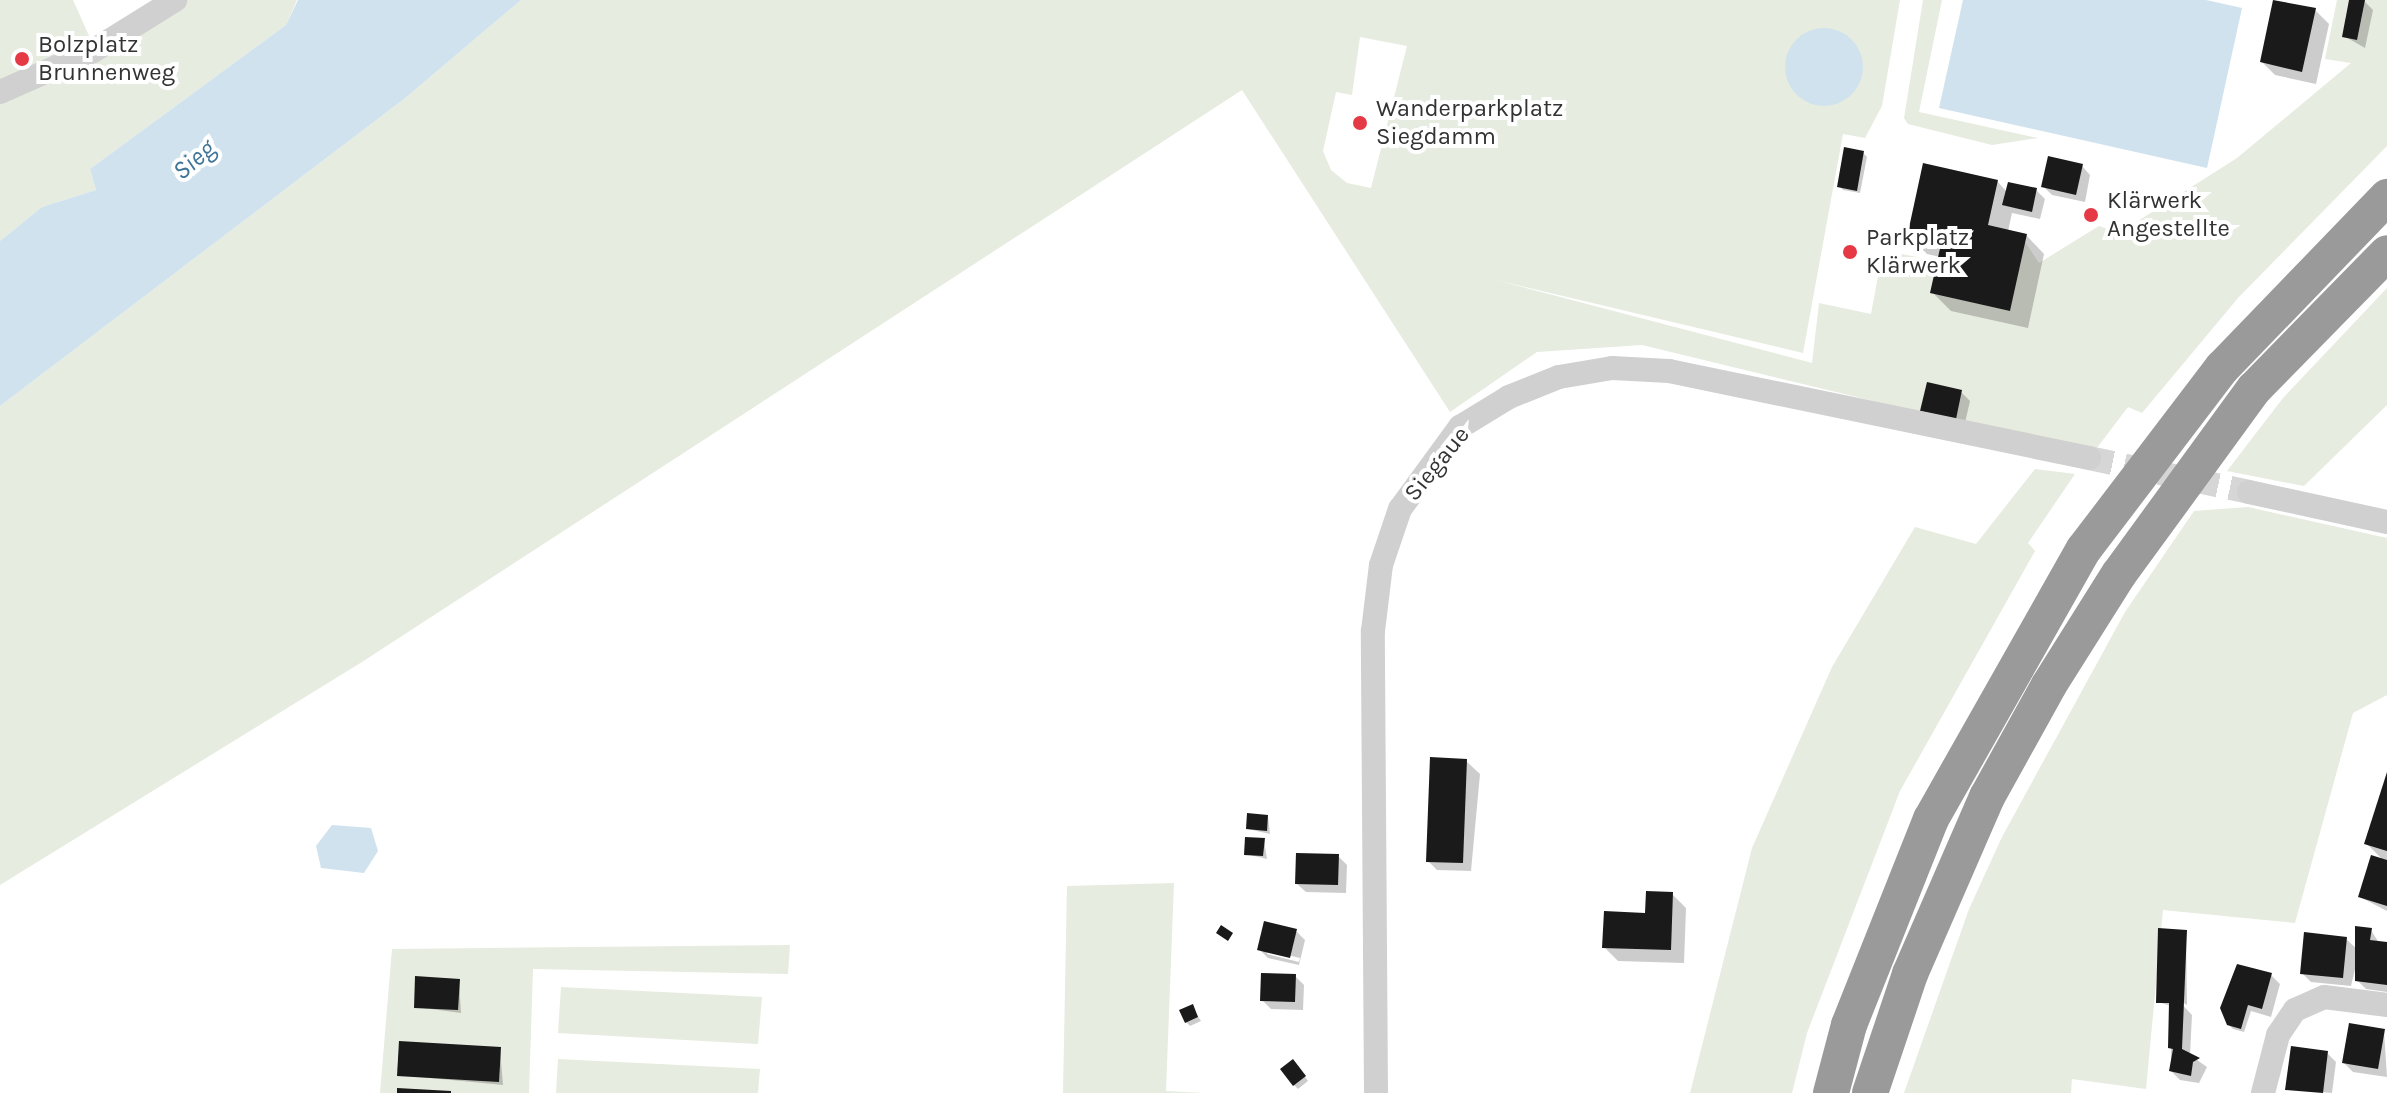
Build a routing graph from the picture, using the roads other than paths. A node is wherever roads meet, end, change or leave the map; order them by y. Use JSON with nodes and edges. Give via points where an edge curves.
{"nodes":[{"id":1,"x":175,"y":0,"type":"edge"},
{"id":2,"x":0,"y":92,"type":"edge"},
{"id":3,"x":2387,"y":197,"type":"edge"},
{"id":4,"x":2387,"y":253,"type":"edge"},
{"id":5,"x":2089,"y":458,"type":"tunnel mouth"},
{"id":6,"x":2249,"y":492,"type":"tunnel mouth"},
{"id":7,"x":2387,"y":522,"type":"edge"},
{"id":8,"x":2387,"y":1005,"type":"edge"},
{"id":9,"x":1376,"y":1093,"type":"edge"},
{"id":10,"x":1831,"y":1093,"type":"edge"},
{"id":11,"x":1870,"y":1093,"type":"edge"},
{"id":12,"x":2263,"y":1093,"type":"edge"}],
"edges":[{"from":1,"to":2,"type":"street","via":[[93,51]]},
{"from":3,"to":10,"type":"highway","via":[[2222,368],[2084,549],[1931,819],[1849,1025]]},
{"from":4,"to":11,"type":"highway","via":[[2254,389],[2119,574],[2049,685],[1975,824],[1910,974]]},
{"from":5,"to":9,"type":"street","name":"Siegaue","via":[[1669,371],[1612,368],[1559,377],[1509,397],[1460,427],[1400,509],[1381,565],[1373,631]]},
{"from":6,"to":7,"type":"street"},
{"from":8,"to":12,"type":"street","via":[[2324,997],[2295,1010],[2278,1035]]}]}
